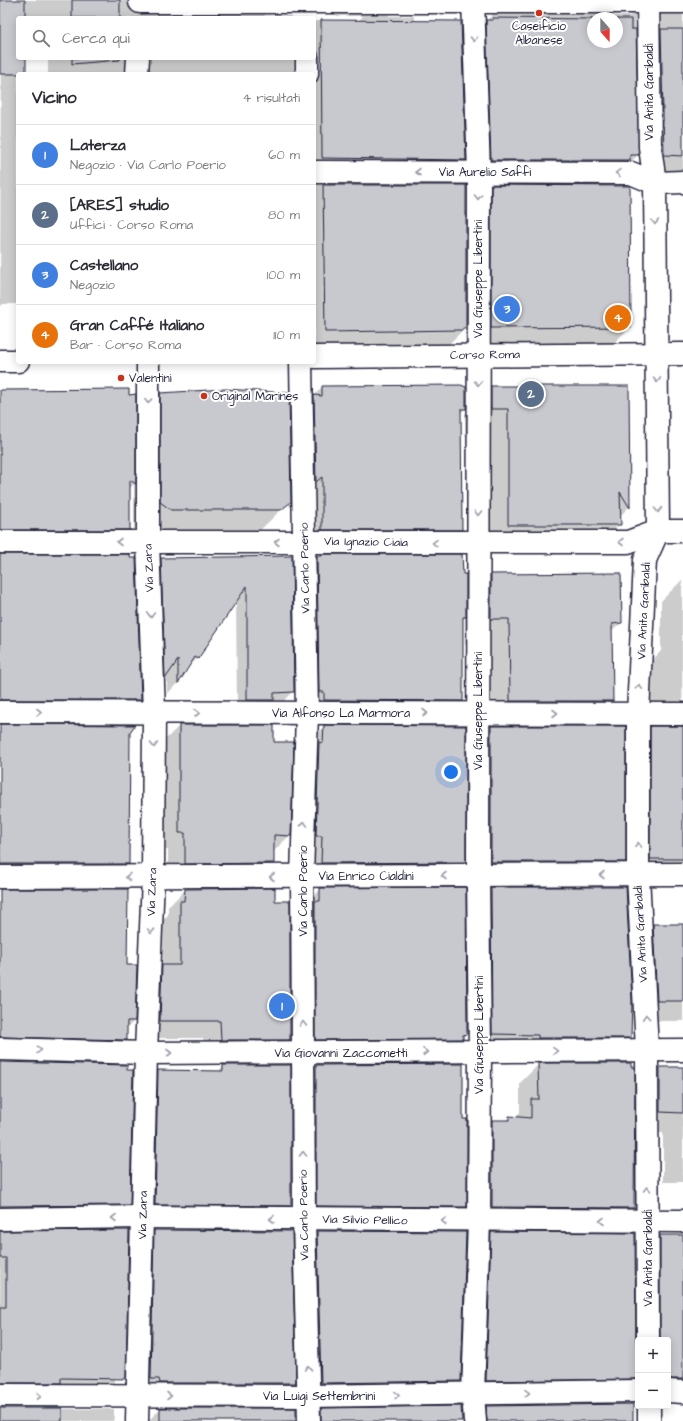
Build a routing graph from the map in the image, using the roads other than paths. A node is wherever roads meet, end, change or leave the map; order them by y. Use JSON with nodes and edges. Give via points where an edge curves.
{"nodes":[{"id":1,"x":473,"y":1,"type":"edge"},
{"id":2,"x":648,"y":1,"type":"edge"},
{"id":3,"x":683,"y":2,"type":"edge"},
{"id":4,"x":140,"y":7,"type":"edge"},
{"id":5,"x":307,"y":7,"type":"edge"},
{"id":6,"x":138,"y":60,"type":"edge"},
{"id":7,"x":307,"y":60,"type":"edge"},
{"id":8,"x":137,"y":72,"type":"edge"},
{"id":9,"x":307,"y":72,"type":"edge"},
{"id":10,"x":316,"y":172,"type":"edge"},
{"id":11,"x":478,"y":172,"type":"junction"},
{"id":12,"x":683,"y":182,"type":"edge"},
{"id":13,"x":655,"y":183,"type":"junction"},
{"id":14,"x":657,"y":354,"type":"junction"},
{"id":15,"x":683,"y":354,"type":"edge"},
{"id":16,"x":478,"y":355,"type":"junction"},
{"id":17,"x":316,"y":357,"type":"edge"},
{"id":18,"x":0,"y":361,"type":"edge"},
{"id":19,"x":16,"y":361,"type":"edge"},
{"id":20,"x":148,"y":364,"type":"edge"},
{"id":21,"x":301,"y":364,"type":"edge"},
{"id":22,"x":658,"y":531,"type":"junction"},
{"id":23,"x":683,"y":531,"type":"edge"},
{"id":24,"x":0,"y":542,"type":"edge"},
{"id":25,"x":148,"y":542,"type":"junction"},
{"id":26,"x":304,"y":542,"type":"junction"},
{"id":27,"x":478,"y":543,"type":"junction"},
{"id":28,"x":0,"y":712,"type":"edge"},
{"id":29,"x":154,"y":713,"type":"junction"},
{"id":30,"x":307,"y":713,"type":"junction"},
{"id":31,"x":478,"y":713,"type":"junction"},
{"id":32,"x":638,"y":714,"type":"junction"},
{"id":33,"x":683,"y":714,"type":"edge"},
{"id":34,"x":683,"y":874,"type":"edge"},
{"id":35,"x":478,"y":875,"type":"junction"},
{"id":36,"x":638,"y":875,"type":"junction"},
{"id":37,"x":0,"y":877,"type":"edge"},
{"id":38,"x":153,"y":877,"type":"junction"},
{"id":39,"x":302,"y":877,"type":"junction"},
{"id":40,"x":0,"y":1049,"type":"edge"},
{"id":41,"x":647,"y":1050,"type":"junction"},
{"id":42,"x":683,"y":1050,"type":"edge"},
{"id":43,"x":480,"y":1052,"type":"junction"},
{"id":44,"x":146,"y":1053,"type":"junction"},
{"id":45,"x":303,"y":1053,"type":"junction"},
{"id":46,"x":143,"y":1218,"type":"junction"},
{"id":47,"x":0,"y":1219,"type":"edge"},
{"id":48,"x":304,"y":1219,"type":"junction"},
{"id":49,"x":479,"y":1221,"type":"junction"},
{"id":50,"x":647,"y":1221,"type":"junction"},
{"id":51,"x":683,"y":1221,"type":"edge"},
{"id":52,"x":648,"y":1337,"type":"edge"},
{"id":53,"x":635,"y":1391,"type":"edge"},
{"id":54,"x":671,"y":1392,"type":"edge"},
{"id":55,"x":683,"y":1392,"type":"edge"},
{"id":56,"x":474,"y":1394,"type":"junction"},
{"id":57,"x":0,"y":1395,"type":"edge"},
{"id":58,"x":137,"y":1396,"type":"junction"},
{"id":59,"x":309,"y":1396,"type":"junction"},
{"id":60,"x":649,"y":1409,"type":"edge"},
{"id":61,"x":137,"y":1421,"type":"edge"},
{"id":62,"x":309,"y":1421,"type":"edge"},
{"id":63,"x":475,"y":1421,"type":"edge"},
{"id":64,"x":649,"y":1421,"type":"edge"}],
"edges":[{"from":1,"to":2,"type":"street"},
{"from":1,"to":5,"type":"street"},
{"from":1,"to":11,"type":"street","name":"Via Giuseppe Libertini","one_way":true},
{"from":2,"to":3,"type":"street"},
{"from":2,"to":13,"type":"street","name":"Via Anita Garibaldi","via":[[650,147]]},
{"from":4,"to":5,"type":"street"},
{"from":6,"to":8,"type":"street"},
{"from":7,"to":9,"type":"street"},
{"from":11,"to":10,"type":"street","name":"Via Aurelio Saffi","one_way":true},
{"from":13,"to":11,"type":"street","name":"Via Aurelio Saffi","one_way":true,"via":[[631,173]]},
{"from":11,"to":16,"type":"street","name":"Via Giuseppe Libertini","one_way":true},
{"from":12,"to":13,"type":"street"},
{"from":13,"to":14,"type":"street","name":"Via Anita Garibaldi","one_way":true},
{"from":14,"to":15,"type":"street","name":"Corso Roma"},
{"from":14,"to":16,"type":"street","name":"Corso Roma"},
{"from":14,"to":22,"type":"street","name":"Via Anita Garibaldi","one_way":true},
{"from":16,"to":17,"type":"street","name":"Corso Roma"},
{"from":16,"to":27,"type":"street","name":"Via Giuseppe Libertini","one_way":true},
{"from":18,"to":19,"type":"street"},
{"from":20,"to":25,"type":"street","name":"Via Zara","one_way":true},
{"from":21,"to":26,"type":"street","name":"Via Carlo Poerio"},
{"from":22,"to":23,"type":"street"},
{"from":22,"to":27,"type":"street","name":"Via Ignazio Ciaia","one_way":true,"via":[[628,542]]},
{"from":32,"to":22,"type":"street","name":"Via Anita Garibaldi","one_way":true,"via":[[645,560]]},
{"from":25,"to":24,"type":"street","name":"Via Ignazio Ciaia","one_way":true},
{"from":26,"to":25,"type":"street","name":"Via Ignazio Ciaia","one_way":true},
{"from":25,"to":29,"type":"street","name":"Via Zara","one_way":true},
{"from":27,"to":26,"type":"street","name":"Via Ignazio Ciaia","one_way":true},
{"from":26,"to":30,"type":"street","name":"Via Carlo Poerio"},
{"from":27,"to":31,"type":"street","name":"Via Giuseppe Libertini"},
{"from":28,"to":29,"type":"street","name":"Via Alfonso La Marmora","one_way":true},
{"from":29,"to":30,"type":"street","name":"Via Alfonso La Marmora","one_way":true},
{"from":29,"to":38,"type":"street","name":"Via Zara","one_way":true},
{"from":30,"to":31,"type":"street","name":"Via Alfonso La Marmora","one_way":true},
{"from":39,"to":30,"type":"street","name":"Via Carlo Poerio","one_way":true},
{"from":31,"to":32,"type":"street","name":"Via Alfonso La Marmora","one_way":true},
{"from":31,"to":35,"type":"street","name":"Via Giuseppe Libertini"},
{"from":32,"to":33,"type":"street","name":"Via Alfonso La Marmora"},
{"from":36,"to":32,"type":"street","name":"Via Anita Garibaldi","one_way":true},
{"from":34,"to":36,"type":"street","name":"Via Enrico Cialdini"},
{"from":36,"to":35,"type":"street","name":"Via Enrico Cialdini","one_way":true},
{"from":35,"to":39,"type":"street","name":"Via Enrico Cialdini","one_way":true},
{"from":35,"to":43,"type":"street","name":"Via Giuseppe Libertini"},
{"from":41,"to":36,"type":"street","name":"Via Anita Garibaldi","one_way":true},
{"from":38,"to":37,"type":"street","name":"Via Enrico Cialdini","one_way":true},
{"from":39,"to":38,"type":"street","name":"Via Enrico Cialdini","one_way":true},
{"from":38,"to":44,"type":"street","name":"Via Zara","one_way":true},
{"from":45,"to":39,"type":"street","name":"Via Carlo Poerio","one_way":true},
{"from":40,"to":44,"type":"street","name":"Via Giovanni Zaccometti","one_way":true},
{"from":41,"to":42,"type":"street","name":"Via Giovanni Zaccometti"},
{"from":43,"to":41,"type":"street","name":"Via Giovanni Zaccometti","one_way":true},
{"from":50,"to":41,"type":"street","name":"Via Anita Garibaldi","one_way":true},
{"from":45,"to":43,"type":"street","name":"Via Giovanni Zaccometti","one_way":true},
{"from":43,"to":49,"type":"street","name":"Via Giuseppe Libertini"},
{"from":44,"to":45,"type":"street","name":"Via Giovanni Zaccometti","one_way":true},
{"from":44,"to":46,"type":"street","name":"Via Zara"},
{"from":48,"to":45,"type":"street","name":"Via Carlo Poerio","one_way":true},
{"from":46,"to":47,"type":"street","name":"Via Silvio Pellico","one_way":true},
{"from":48,"to":46,"type":"street","name":"Via Silvio Pellico","one_way":true},
{"from":46,"to":58,"type":"street","name":"Via Zara"},
{"from":49,"to":48,"type":"street","name":"Via Silvio Pellico","one_way":true},
{"from":59,"to":48,"type":"street","name":"Via Carlo Poerio","one_way":true},
{"from":50,"to":49,"type":"street","name":"Via Silvio Pellico","one_way":true},
{"from":49,"to":56,"type":"street","name":"Via Giuseppe Libertini"},
{"from":50,"to":51,"type":"street","name":"Via Silvio Pellico"},
{"from":50,"to":52,"type":"street","name":"Via Anita Garibaldi"},
{"from":56,"to":53,"type":"street","name":"Via Luigi Settembrini","one_way":true},
{"from":54,"to":55,"type":"street"},
{"from":59,"to":56,"type":"street","name":"Via Luigi Settembrini","one_way":true},
{"from":56,"to":63,"type":"street","name":"Via Giuseppe Libertini"},
{"from":57,"to":58,"type":"street","name":"Via Luigi Settembrini","one_way":true},
{"from":58,"to":59,"type":"street","name":"Via Luigi Settembrini","one_way":true},
{"from":58,"to":61,"type":"street","name":"Via Zara"},
{"from":59,"to":62,"type":"street","name":"Via Carlo Poerio"},
{"from":60,"to":64,"type":"street"}]}
